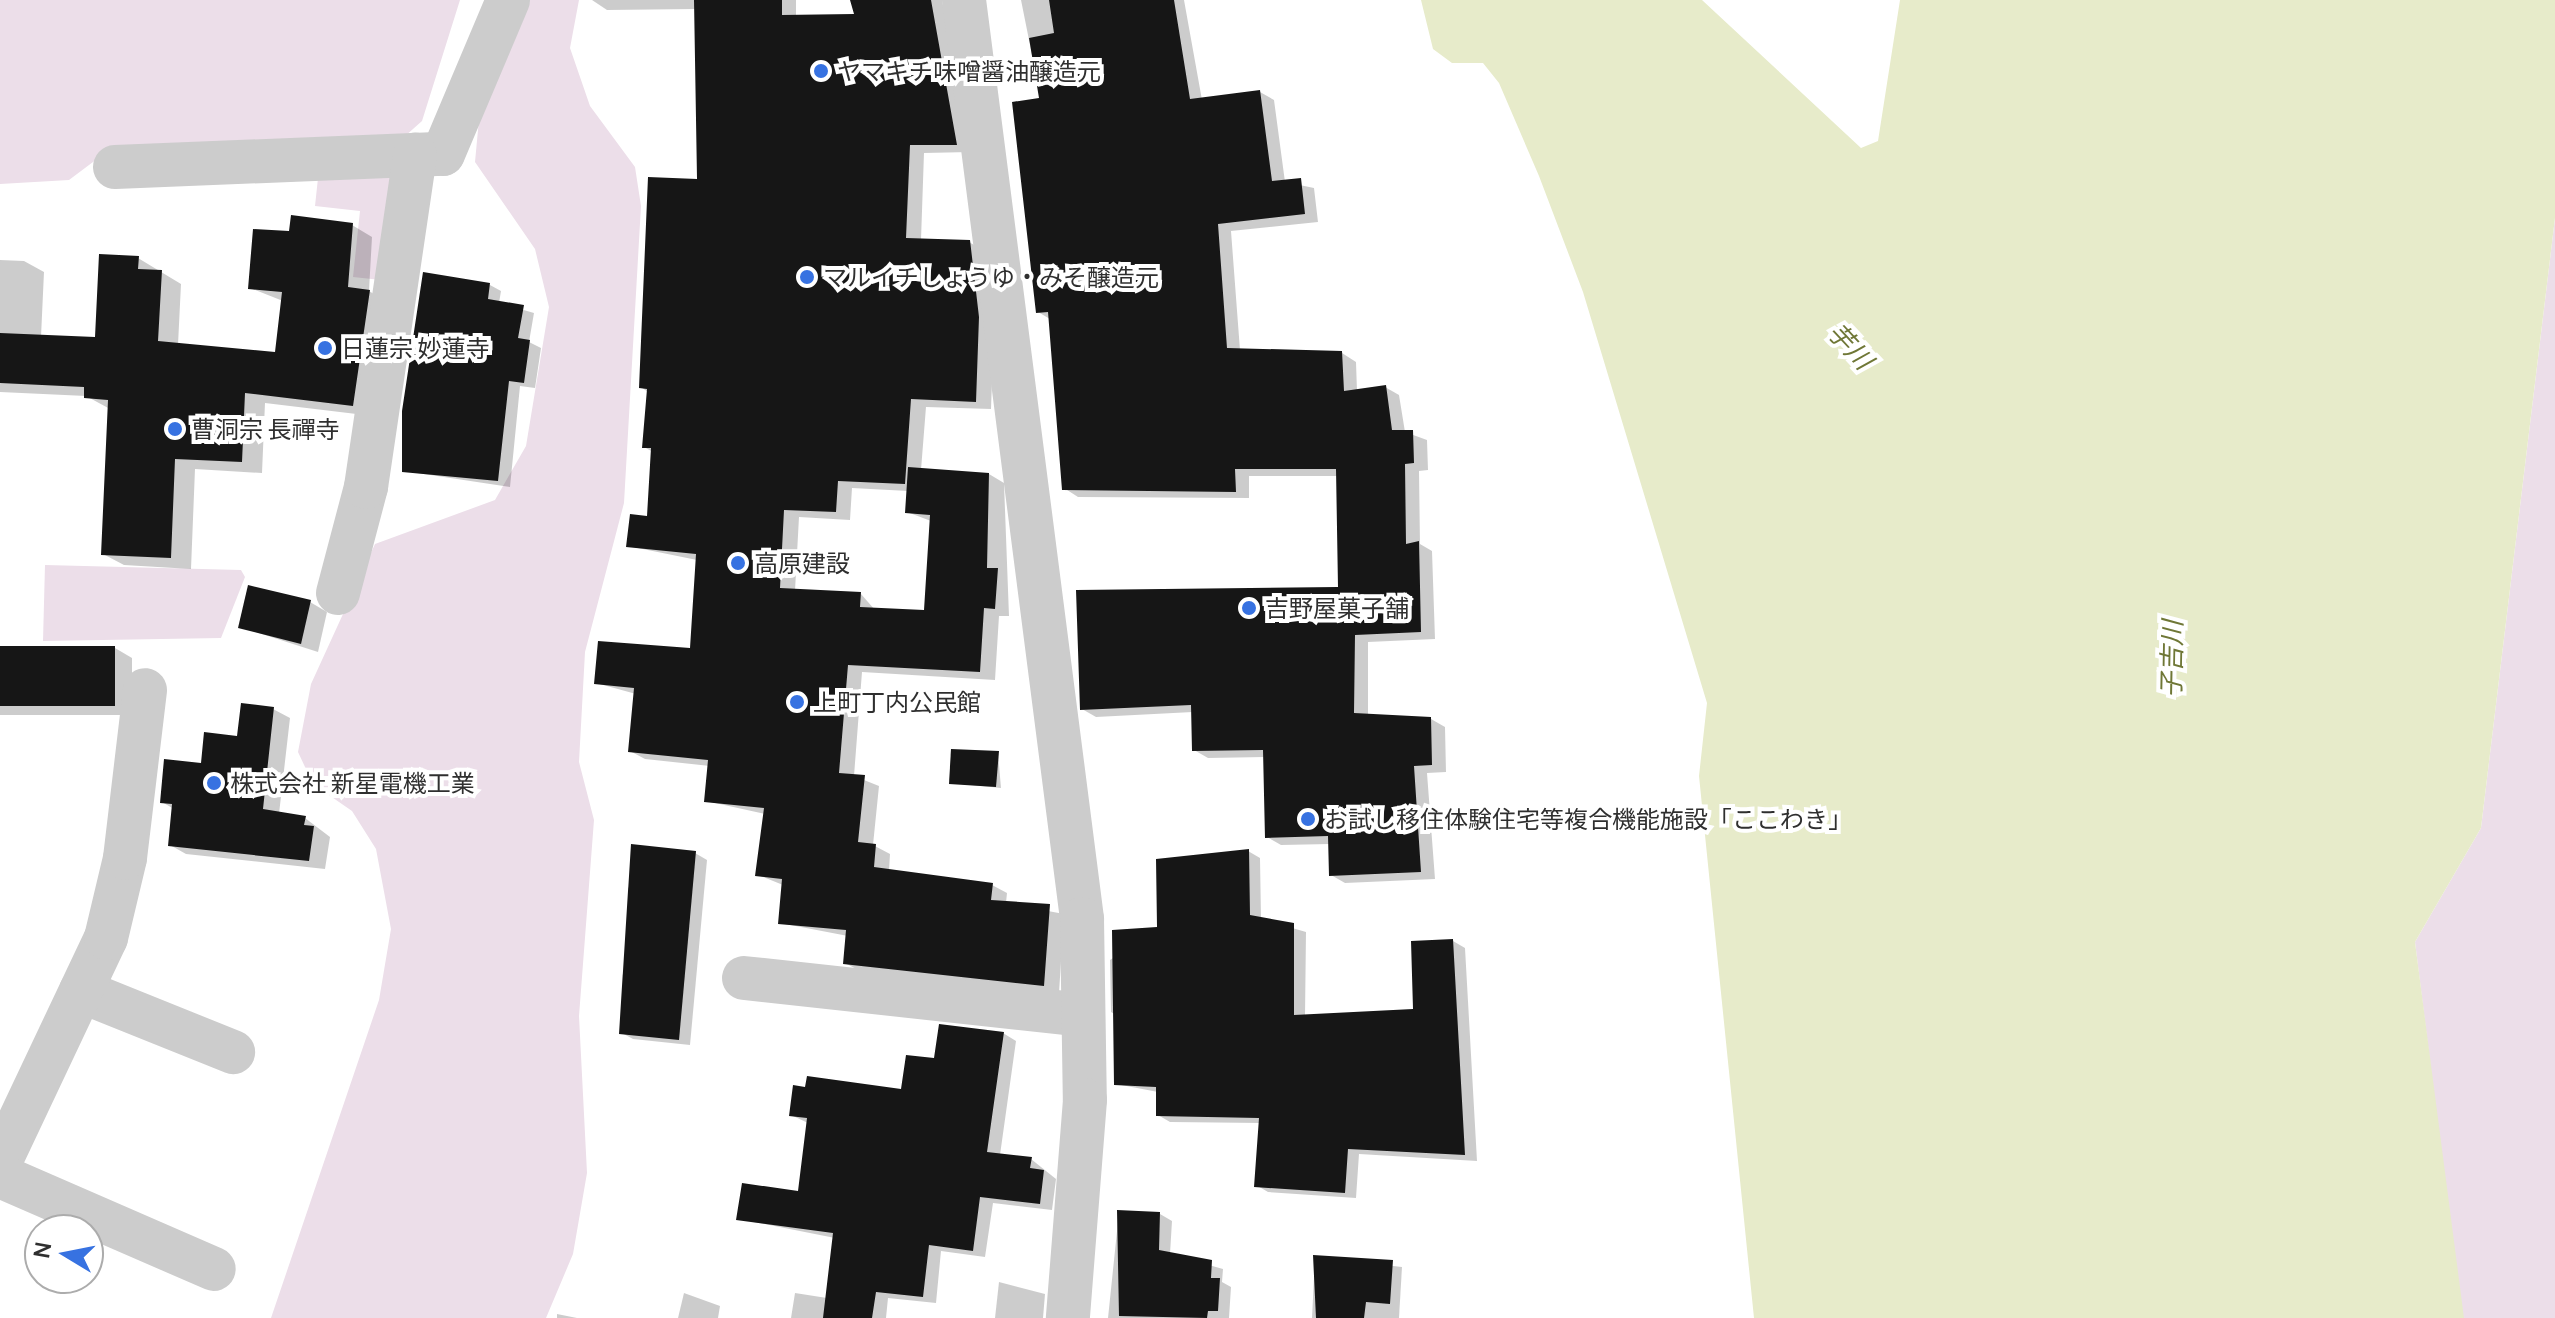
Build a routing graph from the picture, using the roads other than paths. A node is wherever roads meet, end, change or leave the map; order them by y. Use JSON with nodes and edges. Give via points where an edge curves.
{"nodes":[{"id":1,"x":508,"y":0,"type":"edge"},
{"id":2,"x":964,"y":0,"type":"edge"},
{"id":3,"x":415,"y":155,"type":"junction"},
{"id":4,"x":115,"y":167,"type":"dead end"},
{"id":5,"x":338,"y":593,"type":"dead end"},
{"id":6,"x":145,"y":690,"type":"dead end"},
{"id":7,"x":744,"y":978,"type":"dead end"},
{"id":8,"x":81,"y":991,"type":"junction"},
{"id":9,"x":1083,"y":1015,"type":"junction"},
{"id":10,"x":233,"y":1052,"type":"dead end"},
{"id":11,"x":0,"y":1162,"type":"edge"},
{"id":12,"x":0,"y":1176,"type":"edge"},
{"id":13,"x":214,"y":1269,"type":"dead end"},
{"id":14,"x":1068,"y":1318,"type":"edge"}],
"edges":[{"from":1,"to":3,"type":"street","via":[[443,154]]},
{"from":2,"to":9,"type":"street","via":[[1082,919]]},
{"from":3,"to":4,"type":"street"},
{"from":3,"to":5,"type":"street","via":[[366,487]]},
{"from":6,"to":8,"type":"street","via":[[125,858],[106,938]]},
{"from":7,"to":9,"type":"street"},
{"from":8,"to":10,"type":"street"},
{"from":8,"to":11,"type":"street"},
{"from":9,"to":14,"type":"street","via":[[1085,1100]]},
{"from":12,"to":13,"type":"street"}]}
